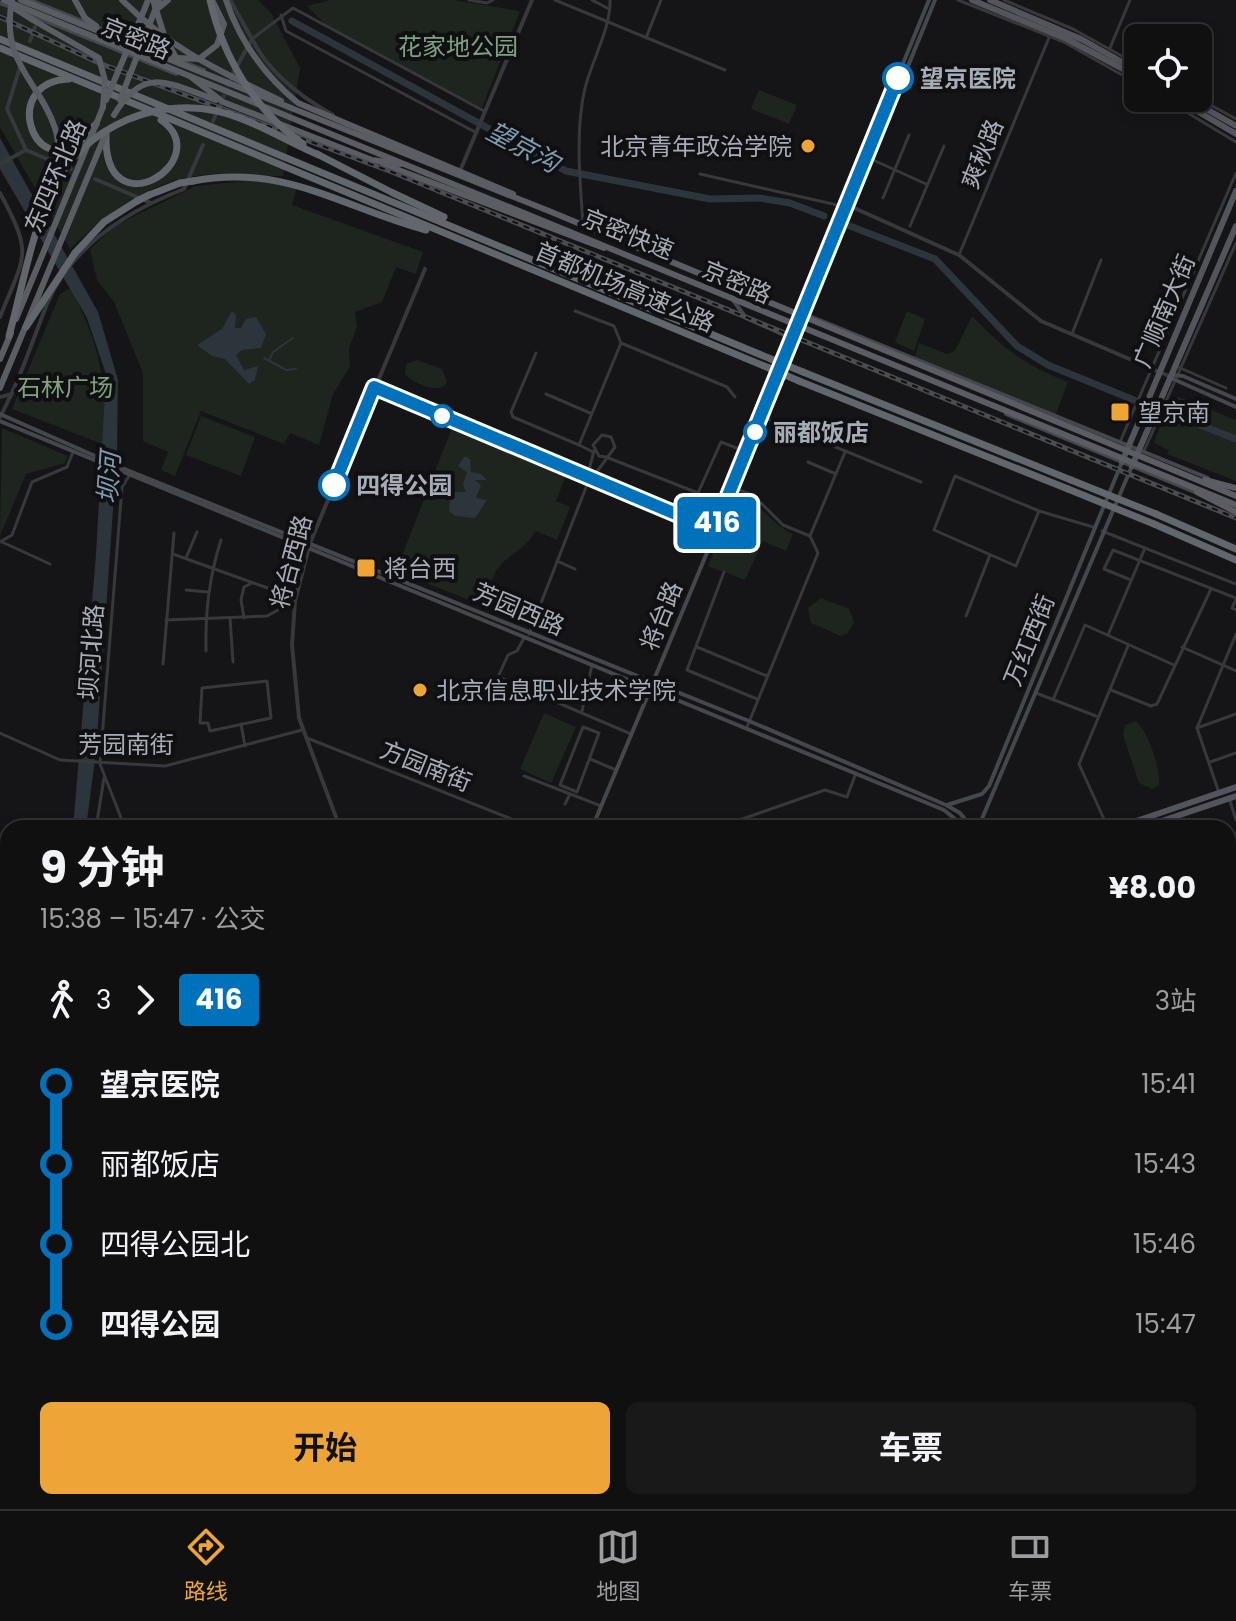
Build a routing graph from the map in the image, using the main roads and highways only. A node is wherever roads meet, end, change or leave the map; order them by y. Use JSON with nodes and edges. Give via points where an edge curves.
{"nodes":[{"id":1,"x":12,"y":0,"type":"edge"},
{"id":2,"x":21,"y":0,"type":"edge"},
{"id":3,"x":30,"y":0,"type":"edge"},
{"id":4,"x":75,"y":0,"type":"edge"},
{"id":5,"x":122,"y":0,"type":"edge"},
{"id":6,"x":159,"y":0,"type":"edge"},
{"id":7,"x":168,"y":0,"type":"edge"},
{"id":8,"x":211,"y":0,"type":"edge"},
{"id":9,"x":228,"y":0,"type":"edge"},
{"id":10,"x":932,"y":0,"type":"edge"},
{"id":11,"x":972,"y":0,"type":"edge"},
{"id":12,"x":990,"y":0,"type":"edge"},
{"id":13,"x":2,"y":1,"type":"edge"},
{"id":14,"x":148,"y":2,"type":"edge"},
{"id":15,"x":14,"y":8,"type":"junction"},
{"id":16,"x":153,"y":13,"type":"junction"},
{"id":17,"x":96,"y":26,"type":"junction"},
{"id":18,"x":1052,"y":29,"type":"junction"},
{"id":19,"x":0,"y":39,"type":"edge"},
{"id":20,"x":0,"y":48,"type":"edge"},
{"id":21,"x":176,"y":58,"type":"junction"},
{"id":22,"x":1124,"y":60,"type":"edge"},
{"id":23,"x":1124,"y":69,"type":"edge"},
{"id":24,"x":73,"y":79,"type":"junction"},
{"id":25,"x":103,"y":107,"type":"junction"},
{"id":26,"x":241,"y":109,"type":"junction"},
{"id":27,"x":150,"y":111,"type":"junction"},
{"id":28,"x":298,"y":112,"type":"junction"},
{"id":29,"x":1199,"y":112,"type":"edge"},
{"id":30,"x":1212,"y":112,"type":"edge"},
{"id":31,"x":114,"y":115,"type":"junction"},
{"id":32,"x":97,"y":122,"type":"junction"},
{"id":33,"x":1236,"y":126,"type":"edge"},
{"id":34,"x":106,"y":133,"type":"junction"},
{"id":35,"x":1236,"y":134,"type":"edge"},
{"id":36,"x":319,"y":155,"type":"junction"},
{"id":37,"x":372,"y":160,"type":"junction"},
{"id":38,"x":400,"y":164,"type":"junction"},
{"id":39,"x":1236,"y":191,"type":"edge"},
{"id":40,"x":51,"y":193,"type":"junction"},
{"id":41,"x":849,"y":207,"type":"junction"},
{"id":42,"x":549,"y":211,"type":"junction"},
{"id":43,"x":1236,"y":226,"type":"edge"},
{"id":44,"x":454,"y":237,"type":"junction"},
{"id":45,"x":617,"y":249,"type":"junction"},
{"id":46,"x":515,"y":251,"type":"junction"},
{"id":47,"x":733,"y":300,"type":"junction"},
{"id":48,"x":804,"y":314,"type":"junction"},
{"id":49,"x":26,"y":327,"type":"junction"},
{"id":50,"x":798,"y":327,"type":"junction"},
{"id":51,"x":9,"y":336,"type":"junction"},
{"id":52,"x":791,"y":338,"type":"junction"},
{"id":53,"x":1169,"y":346,"type":"junction"},
{"id":54,"x":1180,"y":351,"type":"junction"},
{"id":55,"x":0,"y":359,"type":"edge"},
{"id":56,"x":1173,"y":377,"type":"junction"},
{"id":57,"x":0,"y":388,"type":"edge"},
{"id":58,"x":1147,"y":395,"type":"junction"},
{"id":59,"x":1236,"y":399,"type":"edge"},
{"id":60,"x":1160,"y":403,"type":"junction"},
{"id":61,"x":1236,"y":407,"type":"edge"},
{"id":62,"x":0,"y":417,"type":"edge"},
{"id":63,"x":762,"y":417,"type":"junction"},
{"id":64,"x":1132,"y":431,"type":"junction"},
{"id":65,"x":1145,"y":437,"type":"junction"},
{"id":66,"x":1123,"y":444,"type":"junction"},
{"id":67,"x":1141,"y":451,"type":"junction"},
{"id":68,"x":94,"y":458,"type":"junction"},
{"id":69,"x":1122,"y":462,"type":"junction"},
{"id":70,"x":1132,"y":466,"type":"junction"},
{"id":71,"x":1189,"y":481,"type":"junction"},
{"id":72,"x":1070,"y":484,"type":"junction"},
{"id":73,"x":1236,"y":492,"type":"edge"},
{"id":74,"x":1236,"y":509,"type":"edge"},
{"id":75,"x":1236,"y":549,"type":"edge"},
{"id":76,"x":1236,"y":560,"type":"edge"},
{"id":77,"x":527,"y":637,"type":"junction"},
{"id":78,"x":653,"y":683,"type":"junction"},
{"id":79,"x":651,"y":689,"type":"junction"},
{"id":80,"x":1236,"y":787,"type":"edge"},
{"id":81,"x":1232,"y":797,"type":"edge"},
{"id":82,"x":946,"y":805,"type":"junction"},
{"id":83,"x":595,"y":820,"type":"edge"},
{"id":84,"x":958,"y":820,"type":"edge"},
{"id":85,"x":964,"y":820,"type":"edge"},
{"id":86,"x":981,"y":820,"type":"edge"},
{"id":87,"x":1140,"y":820,"type":"edge"},
{"id":88,"x":1164,"y":820,"type":"edge"}],
"edges":[{"from":1,"to":40,"type":"highway","bridge":true,"via":[[1,25],[8,66],[55,129],[59,152]]},
{"from":2,"to":28,"type":"highway","name":"京密快速","bridge":true},
{"from":3,"to":17,"type":"main road","name":"京密路"},
{"from":4,"to":17,"type":"highway"},
{"from":5,"to":28,"type":"highway","bridge":true,"via":[[198,62]]},
{"from":6,"to":16,"type":"highway","bridge":true},
{"from":7,"to":16,"type":"highway","bridge":true},
{"from":8,"to":21,"type":"highway","bridge":true,"via":[[224,24],[217,45],[199,59]]},
{"from":8,"to":36,"type":"highway","bridge":true,"via":[[225,46],[253,95],[287,133]]},
{"from":9,"to":42,"type":"highway","bridge":true,"via":[[250,50],[298,103]]},
{"from":10,"to":41,"type":"main road"},
{"from":10,"to":41,"type":"main road"},
{"from":11,"to":18,"type":"main road"},
{"from":12,"to":18,"type":"main road"},
{"from":13,"to":15,"type":"main road","name":"京密路"},
{"from":13,"to":45,"type":"highway","name":"京密快速","bridge":true},
{"from":14,"to":25,"type":"highway","name":"东四环北路","bridge":true},
{"from":14,"to":26,"type":"highway","bridge":true,"via":[[186,73]]},
{"from":15,"to":25,"type":"highway","bridge":true,"via":[[99,58],[105,81]]},
{"from":15,"to":38,"type":"main road","name":"京密路"},
{"from":16,"to":31,"type":"highway","bridge":true},
{"from":17,"to":21,"type":"main road","name":"京密路"},
{"from":18,"to":22,"type":"main road"},
{"from":18,"to":23,"type":"main road"},
{"from":19,"to":46,"type":"highway","name":"首都机场高速公路"},
{"from":20,"to":24,"type":"highway","name":"首都机场高速公路"},
{"from":21,"to":48,"type":"main road","name":"京密路"},
{"from":24,"to":27,"type":"highway","name":"首都机场高速公路"},
{"from":24,"to":32,"type":"highway","bridge":true,"via":[[47,81],[31,90],[22,109],[23,126],[39,145],[63,149],[78,143]]},
{"from":25,"to":32,"type":"highway","name":"东四环北路","bridge":true},
{"from":26,"to":31,"type":"highway","bridge":true,"via":[[153,81],[136,86]]},
{"from":26,"to":37,"type":"highway"},
{"from":27,"to":34,"type":"highway","via":[[168,125],[175,154],[160,179],[125,181],[109,167]]},
{"from":27,"to":44,"type":"highway","name":"首都机场高速公路"},
{"from":28,"to":42,"type":"highway","name":"京密快速","bridge":true},
{"from":29,"to":35,"type":"main road"},
{"from":30,"to":33,"type":"main road"},
{"from":31,"to":34,"type":"highway","name":"东四环北路","bridge":true},
{"from":32,"to":51,"type":"highway","name":"东四环北路","bridge":true},
{"from":34,"to":49,"type":"highway","name":"东四环北路","bridge":true},
{"from":36,"to":40,"type":"highway","bridge":true,"via":[[226,114],[160,110],[98,136],[68,165]]},
{"from":36,"to":46,"type":"highway","bridge":true},
{"from":37,"to":38,"type":"highway"},
{"from":37,"to":45,"type":"highway","bridge":true},
{"from":38,"to":47,"type":"main road","name":"京密路"},
{"from":39,"to":53,"type":"main road","name":"广顺南大街"},
{"from":40,"to":51,"type":"highway","bridge":true},
{"from":41,"to":48,"type":"main road"},
{"from":42,"to":71,"type":"highway","name":"京密快速","bridge":true},
{"from":43,"to":54,"type":"main road","name":"广顺南大街"},
{"from":44,"to":49,"type":"highway","bridge":true,"via":[[295,183],[239,176],[180,183],[104,222]]},
{"from":44,"to":72,"type":"highway","name":"首都机场高速公路","bridge":true,"via":[[799,381]]},
{"from":45,"to":71,"type":"highway","name":"京密快速","bridge":true},
{"from":46,"to":72,"type":"highway","name":"首都机场高速公路","bridge":true},
{"from":47,"to":50,"type":"main road","name":"京密路"},
{"from":47,"to":52,"type":"main road","via":[[746,318]]},
{"from":48,"to":50,"type":"main road"},
{"from":48,"to":66,"type":"main road","name":"京密路"},
{"from":49,"to":57,"type":"highway","name":"东四环北路","bridge":true},
{"from":50,"to":52,"type":"main road","name":"将台路"},
{"from":50,"to":63,"type":"main road","name":"将台路"},
{"from":50,"to":69,"type":"main road","name":"京密路"},
{"from":51,"to":55,"type":"highway","name":"东四环北路","bridge":true},
{"from":52,"to":63,"type":"main road","name":"将台路"},
{"from":53,"to":54,"type":"main road"},
{"from":53,"to":58,"type":"main road","name":"广顺南大街","via":[[1154,369]]},
{"from":54,"to":56,"type":"main road","name":"广顺南大街"},
{"from":56,"to":59,"type":"main road"},
{"from":56,"to":60,"type":"main road","name":"广顺南大街"},
{"from":56,"to":61,"type":"main road"},
{"from":58,"to":60,"type":"main road","via":[[1157,396]]},
{"from":58,"to":64,"type":"main road","name":"广顺南大街"},
{"from":60,"to":65,"type":"main road","name":"广顺南大街"},
{"from":62,"to":68,"type":"main road","name":"芳园西路"},
{"from":62,"to":68,"type":"main road","name":"芳园西路"},
{"from":63,"to":78,"type":"main road","name":"将台路"},
{"from":64,"to":65,"type":"main road"},
{"from":64,"to":66,"type":"main road","name":"广顺南大街"},
{"from":65,"to":67,"type":"main road","name":"广顺南大街"},
{"from":66,"to":67,"type":"main road","name":"京密路"},
{"from":66,"to":69,"type":"main road","name":"广顺南大街"},
{"from":67,"to":70,"type":"main road","name":"广顺南大街"},
{"from":67,"to":73,"type":"main road","name":"京密路"},
{"from":68,"to":77,"type":"main road","name":"芳园西路"},
{"from":69,"to":70,"type":"main road","name":"京密路"},
{"from":69,"to":82,"type":"main road","name":"万红西街","via":[[989,786],[982,794]]},
{"from":70,"to":74,"type":"main road","name":"京密路"},
{"from":70,"to":86,"type":"main road","name":"万红西街"},
{"from":71,"to":73,"type":"highway","name":"京密快速","bridge":true},
{"from":71,"to":74,"type":"highway","name":"京密快速","bridge":true},
{"from":72,"to":75,"type":"highway","name":"首都机场高速公路","bridge":true},
{"from":72,"to":76,"type":"highway","name":"首都机场高速公路","bridge":true},
{"from":77,"to":78,"type":"main road","name":"芳园西路"},
{"from":77,"to":79,"type":"main road","name":"芳园西路"},
{"from":78,"to":79,"type":"main road","name":"将台路"},
{"from":78,"to":82,"type":"main road","name":"芳园西路"},
{"from":79,"to":83,"type":"main road","name":"将台路"},
{"from":79,"to":84,"type":"main road","name":"芳园西路"},
{"from":80,"to":87,"type":"main road"},
{"from":81,"to":88,"type":"main road"},
{"from":82,"to":85,"type":"main road","name":"芳园西路"}]}
